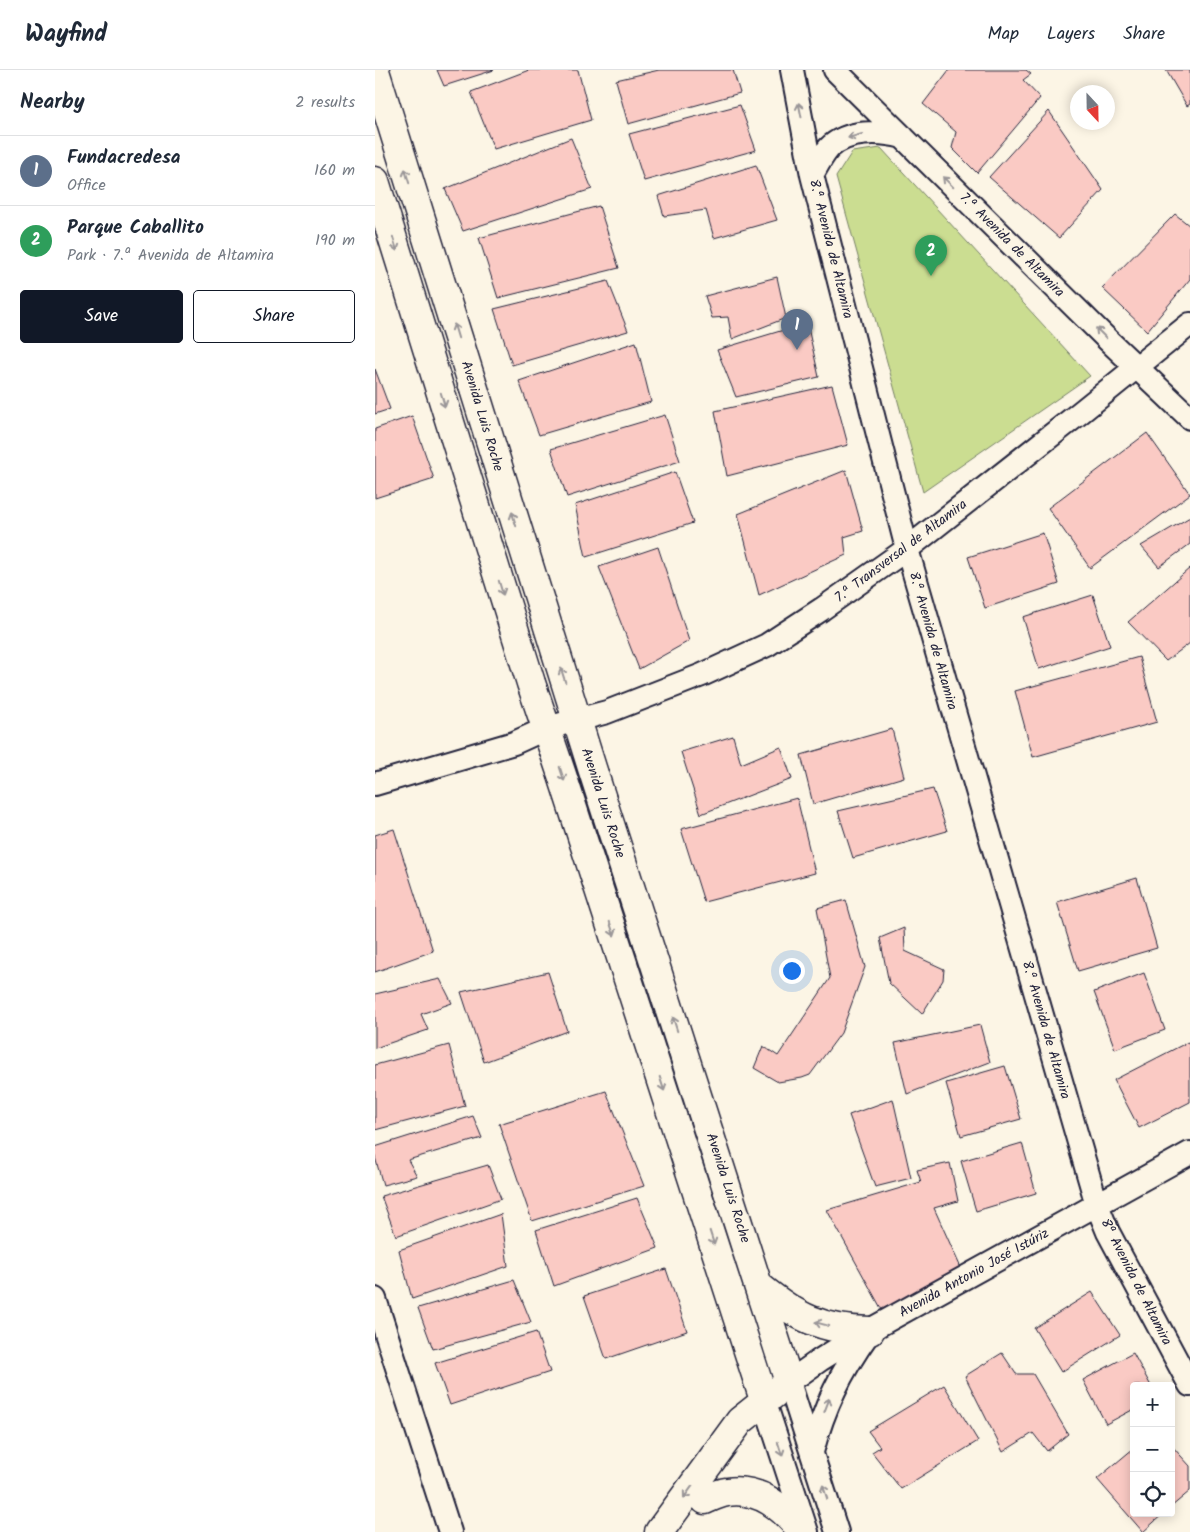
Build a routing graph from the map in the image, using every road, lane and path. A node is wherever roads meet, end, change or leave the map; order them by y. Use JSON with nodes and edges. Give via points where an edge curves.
{"nodes":[{"id":1,"x":792,"y":70,"type":"edge"},
{"id":2,"x":835,"y":70,"type":"edge"},
{"id":3,"x":375,"y":71,"type":"edge"},
{"id":4,"x":903,"y":137,"type":"junction"},
{"id":5,"x":812,"y":175,"type":"junction"},
{"id":6,"x":375,"y":181,"type":"edge"},
{"id":7,"x":1190,"y":324,"type":"edge"},
{"id":8,"x":1136,"y":367,"type":"junction"},
{"id":9,"x":1190,"y":418,"type":"edge"},
{"id":10,"x":907,"y":549,"type":"junction"},
{"id":11,"x":578,"y":721,"type":"junction"},
{"id":12,"x":547,"y":728,"type":"junction"},
{"id":13,"x":375,"y":784,"type":"edge"},
{"id":14,"x":1190,"y":1153,"type":"edge"},
{"id":15,"x":1097,"y":1205,"type":"junction"},
{"id":16,"x":759,"y":1287,"type":"junction"},
{"id":17,"x":375,"y":1299,"type":"edge"},
{"id":18,"x":871,"y":1331,"type":"junction"},
{"id":19,"x":789,"y":1382,"type":"junction"},
{"id":20,"x":1190,"y":1385,"type":"edge"},
{"id":21,"x":765,"y":1402,"type":"junction"},
{"id":22,"x":812,"y":1452,"type":"junction"},
{"id":23,"x":705,"y":1500,"type":"junction"},
{"id":24,"x":450,"y":1532,"type":"edge"},
{"id":25,"x":659,"y":1532,"type":"edge"},
{"id":26,"x":681,"y":1532,"type":"edge"},
{"id":27,"x":803,"y":1532,"type":"edge"},
{"id":28,"x":807,"y":1532,"type":"edge"},
{"id":29,"x":837,"y":1532,"type":"edge"}],
"edges":[{"from":5,"to":1,"type":"street","name":"8.ª Avenida de Altamira","one_way":true},
{"from":2,"to":4,"type":"street","name":"7.ª Avenida de Altamira"},
{"from":11,"to":3,"type":"main road","name":"Avenida Luis Roche","one_way":true},
{"from":4,"to":5,"type":"street","one_way":true,"via":[[871,132],[842,140],[830,147]]},
{"from":8,"to":4,"type":"street","name":"7.ª Avenida de Altamira","one_way":true},
{"from":5,"to":10,"type":"street","name":"8.ª Avenida de Altamira"},
{"from":6,"to":12,"type":"main road","one_way":true},
{"from":7,"to":8,"type":"street","name":"7.ª Transversal de Altamira"},
{"from":8,"to":9,"type":"street","name":"7.ª Avenida de Altamira"},
{"from":8,"to":10,"type":"street","name":"7.ª Transversal de Altamira"},
{"from":10,"to":11,"type":"street","name":"7.ª Transversal de Altamira","via":[[767,645],[702,675]]},
{"from":10,"to":15,"type":"street","name":"8.ª Avenida de Altamira"},
{"from":11,"to":12,"type":"street","name":"7.ª Transversal de Altamira"},
{"from":16,"to":11,"type":"main road","name":"Avenida Luis Roche","one_way":true},
{"from":12,"to":13,"type":"street","via":[[514,743]]},
{"from":12,"to":21,"type":"main road","one_way":true},
{"from":14,"to":15,"type":"street","name":"Avenida Antonio José Istúriz"},
{"from":15,"to":18,"type":"street","name":"Avenida Antonio José Istúriz"},
{"from":15,"to":20,"type":"street","name":"8ª Avenida de Altamira","via":[[1108,1232]]},
{"from":18,"to":16,"type":"main road","one_way":true,"via":[[814,1322],[786,1308]]},
{"from":16,"to":19,"type":"main road","name":"Avenida Luis Roche"},
{"from":17,"to":24,"type":"street"},
{"from":18,"to":19,"type":"street","name":"Avenida Antonio José Istúriz"},
{"from":22,"to":18,"type":"street","one_way":true,"via":[[837,1382]]},
{"from":19,"to":21,"type":"main road","name":"Avenida Antonio José Istúriz"},
{"from":19,"to":22,"type":"street","name":"Avenida Luis Roche"},
{"from":21,"to":23,"type":"main road","name":"Avenida Antonio José Istúriz","via":[[752,1433]]},
{"from":21,"to":25,"type":"main road","name":"Avenida Antonio José Istúriz","one_way":true,"via":[[740,1421]]},
{"from":21,"to":28,"type":"street","one_way":true},
{"from":29,"to":22,"type":"street","name":"Avenida Luis Roche","one_way":true},
{"from":23,"to":26,"type":"main road","name":"Avenida Antonio José Istúriz"},
{"from":23,"to":27,"type":"main road","via":[[725,1492],[756,1494],[779,1507]]}]}
